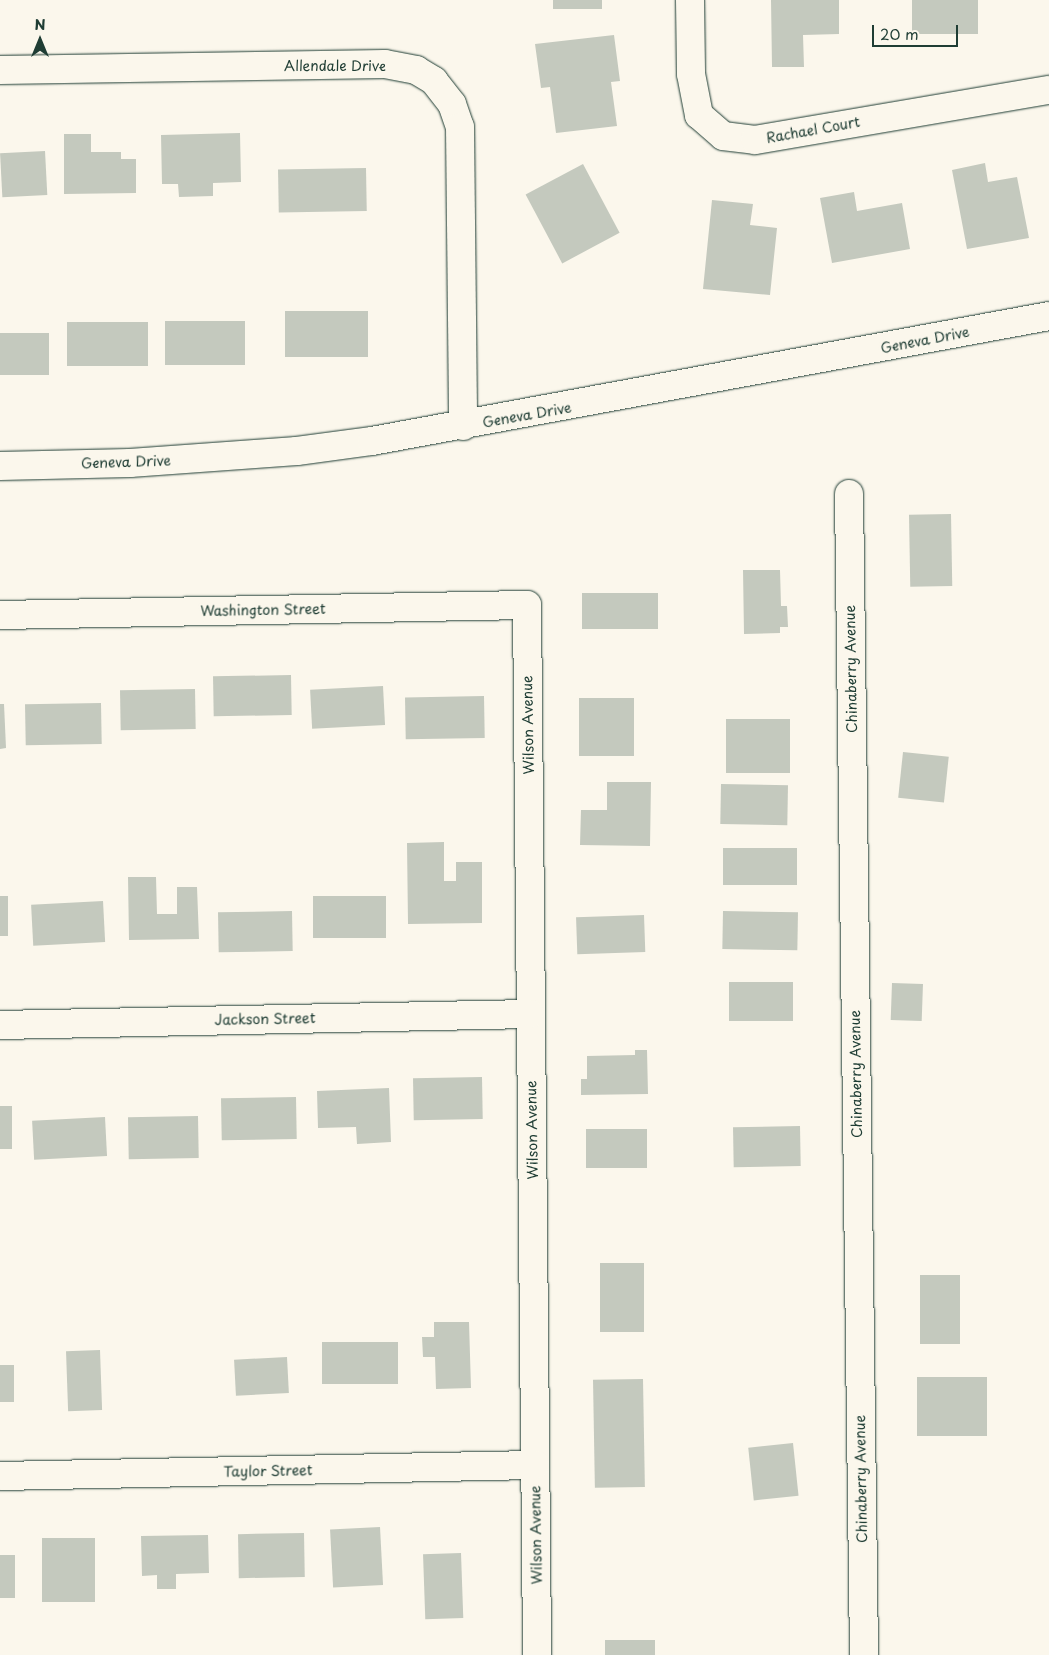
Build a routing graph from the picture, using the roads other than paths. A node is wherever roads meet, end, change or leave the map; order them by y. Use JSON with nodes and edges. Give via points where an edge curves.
{"nodes":[{"id":1,"x":690,"y":0,"type":"edge"},
{"id":2,"x":0,"y":70,"type":"edge"},
{"id":3,"x":1049,"y":90,"type":"edge"},
{"id":4,"x":1049,"y":316,"type":"edge"},
{"id":5,"x":463,"y":426,"type":"junction"},
{"id":6,"x":0,"y":466,"type":"edge"},
{"id":7,"x":849,"y":494,"type":"dead end"},
{"id":8,"x":527,"y":605,"type":"joint"},
{"id":9,"x":0,"y":615,"type":"edge"},
{"id":10,"x":530,"y":1014,"type":"junction"},
{"id":11,"x":0,"y":1025,"type":"edge"},
{"id":12,"x":536,"y":1465,"type":"junction"},
{"id":13,"x":0,"y":1476,"type":"edge"},
{"id":14,"x":537,"y":1655,"type":"edge"},
{"id":15,"x":864,"y":1655,"type":"edge"}],
"edges":[{"from":1,"to":3,"type":"street","name":"Rachael Court","via":[[691,74],[699,115],[724,136],[755,140]]},
{"from":2,"to":5,"type":"street","name":"Allendale Drive","via":[[385,64],[416,70],[434,81],[452,104],[460,127]]},
{"from":4,"to":5,"type":"street","name":"Geneva Drive"},
{"from":5,"to":6,"type":"street","name":"Geneva Drive","via":[[239,456],[130,464]]},
{"from":7,"to":15,"type":"street","name":"Chinaberry Avenue"},
{"from":8,"to":9,"type":"street","name":"Washington Street"},
{"from":8,"to":10,"type":"street","name":"Wilson Avenue"},
{"from":10,"to":11,"type":"street","name":"Jackson Street"},
{"from":10,"to":12,"type":"street","name":"Wilson Avenue"},
{"from":12,"to":13,"type":"street","name":"Taylor Street"},
{"from":12,"to":14,"type":"street","name":"Wilson Avenue"}]}
